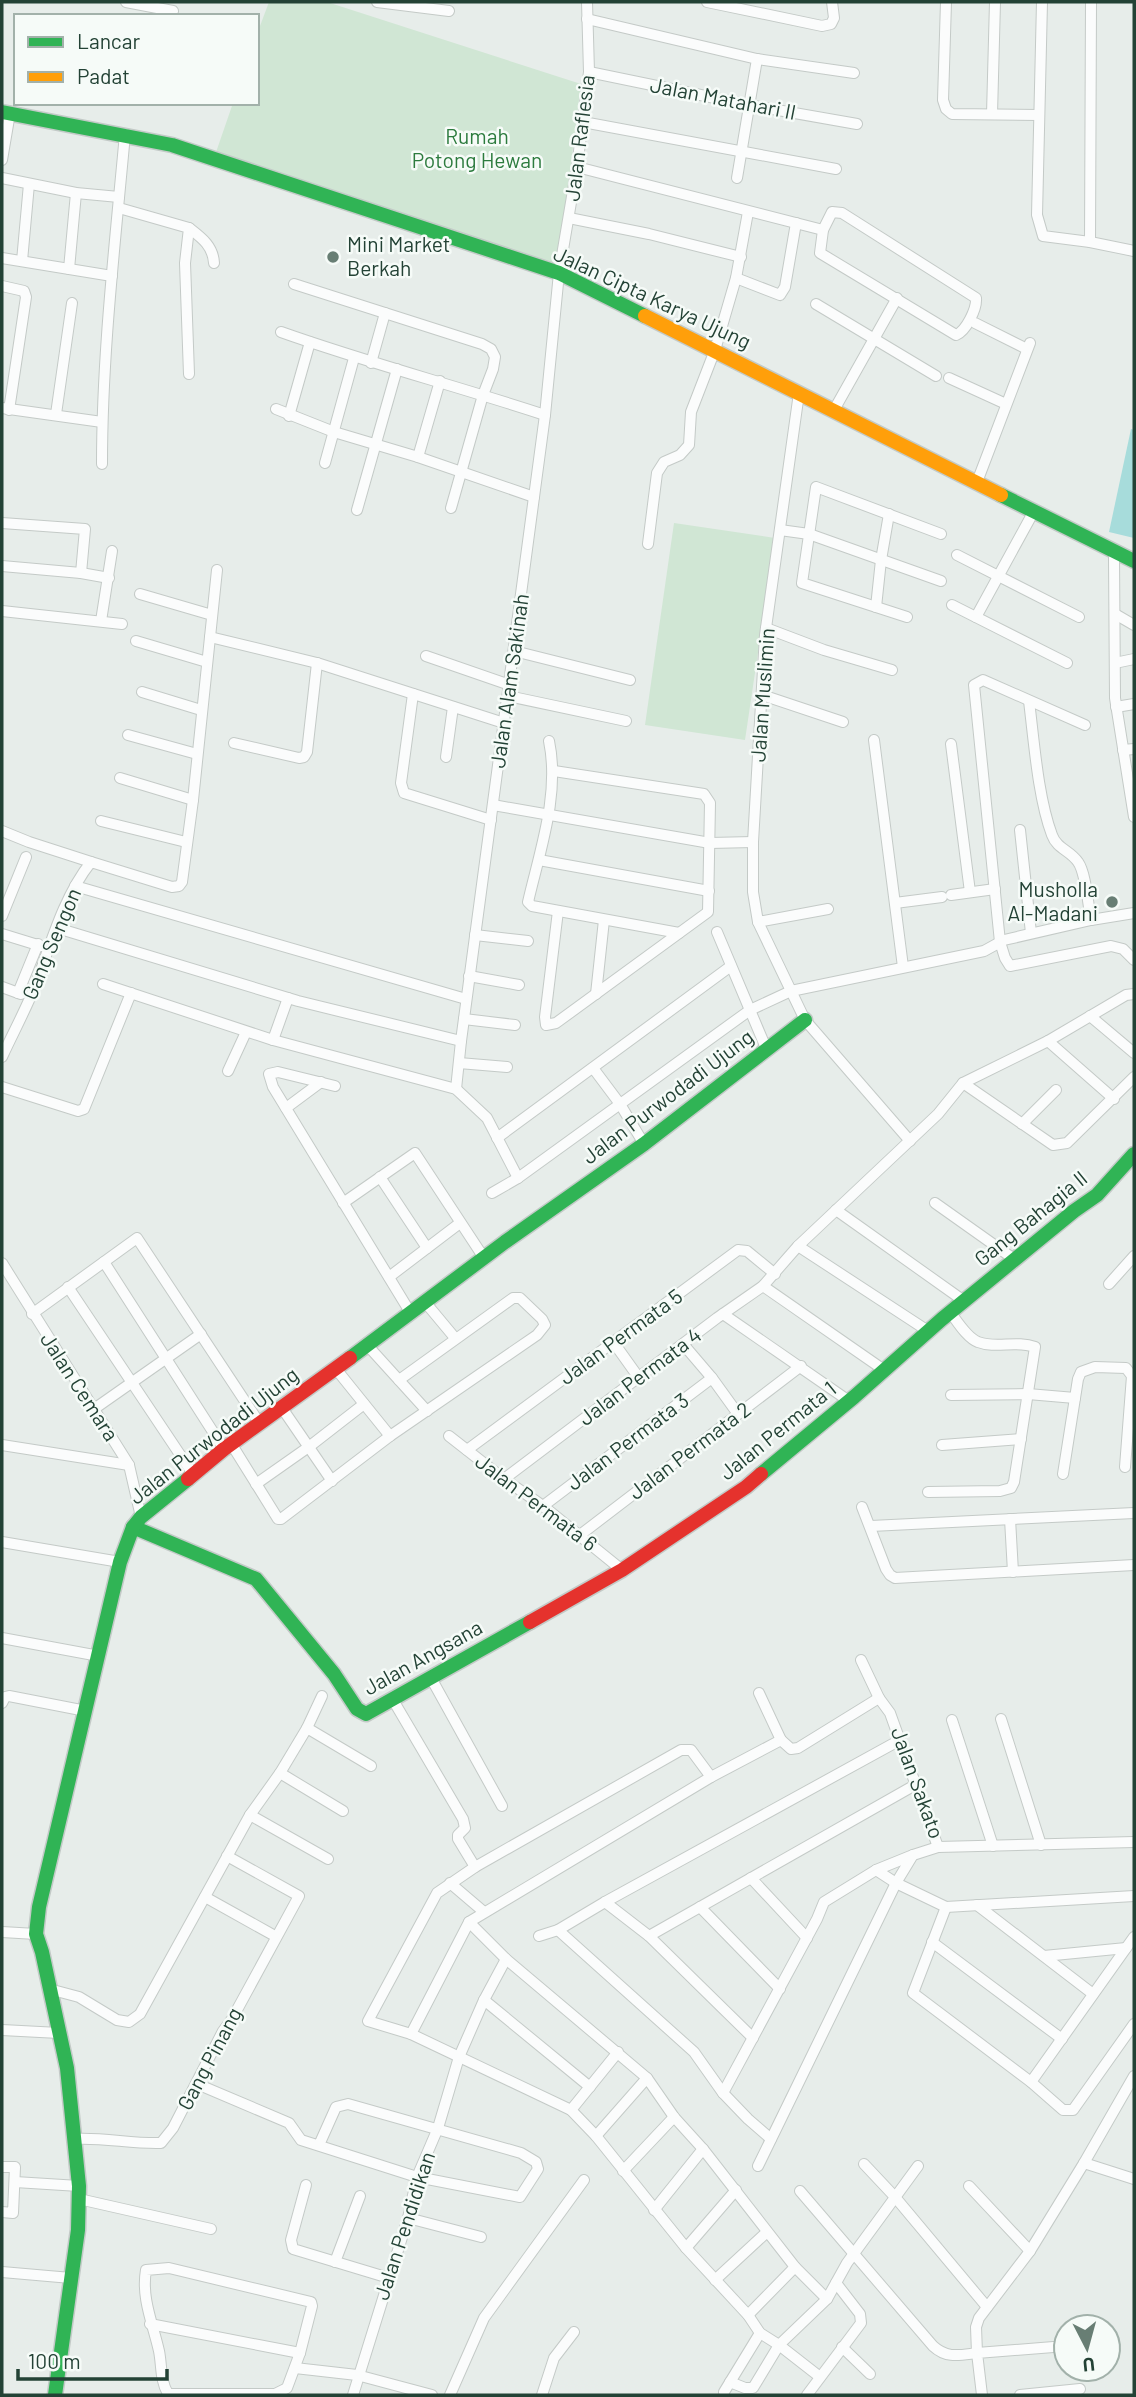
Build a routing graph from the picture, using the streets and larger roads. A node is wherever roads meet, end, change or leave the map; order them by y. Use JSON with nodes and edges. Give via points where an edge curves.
{"nodes":[{"id":1,"x":126,"y":2,"type":"edge"},
{"id":2,"x":377,"y":2,"type":"edge"},
{"id":3,"x":587,"y":2,"type":"edge"},
{"id":4,"x":707,"y":2,"type":"edge"},
{"id":5,"x":832,"y":2,"type":"edge"},
{"id":6,"x":946,"y":2,"type":"edge"},
{"id":7,"x":995,"y":2,"type":"edge"},
{"id":8,"x":1042,"y":2,"type":"edge"},
{"id":9,"x":1091,"y":2,"type":"edge"},
{"id":10,"x":173,"y":11,"type":"dead end"},
{"id":11,"x":449,"y":11,"type":"dead end"},
{"id":12,"x":587,"y":19,"type":"junction"},
{"id":13,"x":757,"y":59,"type":"junction"},
{"id":14,"x":589,"y":72,"type":"junction"},
{"id":15,"x":853,"y":73,"type":"dead end"},
{"id":16,"x":749,"y":105,"type":"junction"},
{"id":17,"x":6,"y":112,"type":"edge"},
{"id":18,"x":992,"y":114,"type":"junction"},
{"id":19,"x":1039,"y":115,"type":"junction"},
{"id":20,"x":583,"y":122,"type":"junction"},
{"id":21,"x":857,"y":124,"type":"dead end"},
{"id":22,"x":125,"y":134,"type":"junction"},
{"id":23,"x":742,"y":153,"type":"junction"},
{"id":24,"x":2,"y":160,"type":"edge"},
{"id":25,"x":578,"y":167,"type":"junction"},
{"id":26,"x":836,"y":169,"type":"dead end"},
{"id":27,"x":2,"y":178,"type":"edge"},
{"id":28,"x":737,"y":178,"type":"dead end"},
{"id":29,"x":29,"y":184,"type":"junction"},
{"id":30,"x":76,"y":193,"type":"junction"},
{"id":31,"x":119,"y":203,"type":"junction"},
{"id":32,"x":748,"y":212,"type":"junction"},
{"id":33,"x":569,"y":218,"type":"junction"},
{"id":34,"x":796,"y":223,"type":"junction"},
{"id":35,"x":189,"y":228,"type":"junction"},
{"id":36,"x":823,"y":230,"type":"junction"},
{"id":37,"x":1090,"y":242,"type":"junction"},
{"id":38,"x":1134,"y":251,"type":"edge"},
{"id":39,"x":741,"y":257,"type":"junction"},
{"id":40,"x":2,"y":258,"type":"edge"},
{"id":41,"x":22,"y":261,"type":"junction"},
{"id":42,"x":214,"y":263,"type":"dead end"},
{"id":43,"x":69,"y":269,"type":"junction"},
{"id":44,"x":559,"y":273,"type":"junction"},
{"id":45,"x":112,"y":276,"type":"junction"},
{"id":46,"x":736,"y":278,"type":"junction"},
{"id":47,"x":294,"y":284,"type":"dead end"},
{"id":48,"x":2,"y":286,"type":"edge"},
{"id":49,"x":897,"y":298,"type":"junction"},
{"id":50,"x":72,"y":303,"type":"dead end"},
{"id":51,"x":816,"y":304,"type":"dead end"},
{"id":52,"x":385,"y":313,"type":"junction"},
{"id":53,"x":975,"y":323,"type":"dead end"},
{"id":54,"x":281,"y":332,"type":"dead end"},
{"id":55,"x":874,"y":339,"type":"junction"},
{"id":56,"x":310,"y":342,"type":"junction"},
{"id":57,"x":715,"y":351,"type":"junction"},
{"id":58,"x":354,"y":358,"type":"junction"},
{"id":59,"x":372,"y":363,"type":"junction"},
{"id":60,"x":397,"y":369,"type":"junction"},
{"id":61,"x":189,"y":374,"type":"dead end"},
{"id":62,"x":936,"y":376,"type":"dead end"},
{"id":63,"x":949,"y":378,"type":"dead end"},
{"id":64,"x":440,"y":381,"type":"junction"},
{"id":65,"x":799,"y":393,"type":"junction"},
{"id":66,"x":483,"y":395,"type":"junction"},
{"id":67,"x":1006,"y":404,"type":"junction"},
{"id":68,"x":5,"y":409,"type":"edge"},
{"id":69,"x":276,"y":409,"type":"dead end"},
{"id":70,"x":834,"y":411,"type":"junction"},
{"id":71,"x":57,"y":414,"type":"junction"},
{"id":72,"x":545,"y":415,"type":"junction"},
{"id":73,"x":289,"y":416,"type":"junction"},
{"id":74,"x":102,"y":422,"type":"junction"},
{"id":75,"x":334,"y":432,"type":"junction"},
{"id":76,"x":376,"y":444,"type":"junction"},
{"id":77,"x":418,"y":457,"type":"junction"},
{"id":78,"x":325,"y":463,"type":"dead end"},
{"id":79,"x":102,"y":464,"type":"dead end"},
{"id":80,"x":462,"y":471,"type":"junction"},
{"id":81,"x":977,"y":482,"type":"junction"},
{"id":82,"x":534,"y":496,"type":"junction"},
{"id":83,"x":451,"y":508,"type":"dead end"},
{"id":84,"x":357,"y":510,"type":"dead end"},
{"id":85,"x":1034,"y":511,"type":"junction"},
{"id":86,"x":889,"y":514,"type":"junction"},
{"id":87,"x":2,"y":523,"type":"edge"},
{"id":88,"x":780,"y":530,"type":"junction"},
{"id":89,"x":809,"y":534,"type":"junction"},
{"id":90,"x":941,"y":534,"type":"dead end"},
{"id":91,"x":648,"y":544,"type":"dead end"},
{"id":92,"x":112,"y":551,"type":"dead end"},
{"id":93,"x":957,"y":555,"type":"dead end"},
{"id":94,"x":1114,"y":558,"type":"dead end"},
{"id":95,"x":881,"y":560,"type":"junction"},
{"id":96,"x":1134,"y":561,"type":"edge"},
{"id":97,"x":2,"y":566,"type":"edge"},
{"id":98,"x":217,"y":570,"type":"dead end"},
{"id":99,"x":81,"y":573,"type":"junction"},
{"id":100,"x":998,"y":576,"type":"junction"},
{"id":101,"x":109,"y":578,"type":"junction"},
{"id":102,"x":941,"y":581,"type":"dead end"},
{"id":103,"x":140,"y":594,"type":"dead end"},
{"id":104,"x":952,"y":605,"type":"dead end"},
{"id":105,"x":876,"y":607,"type":"junction"},
{"id":106,"x":2,"y":611,"type":"edge"},
{"id":107,"x":1115,"y":614,"type":"junction"},
{"id":108,"x":212,"y":615,"type":"junction"},
{"id":109,"x":907,"y":617,"type":"dead end"},
{"id":110,"x":976,"y":617,"type":"junction"},
{"id":111,"x":1079,"y":617,"type":"dead end"},
{"id":112,"x":101,"y":621,"type":"junction"},
{"id":113,"x":122,"y":624,"type":"dead end"},
{"id":114,"x":1134,"y":625,"type":"edge"},
{"id":115,"x":766,"y":628,"type":"junction"},
{"id":116,"x":210,"y":637,"type":"junction"},
{"id":117,"x":136,"y":641,"type":"dead end"},
{"id":118,"x":514,"y":651,"type":"junction"},
{"id":119,"x":426,"y":656,"type":"dead end"},
{"id":120,"x":1134,"y":659,"type":"edge"},
{"id":121,"x":207,"y":662,"type":"junction"},
{"id":122,"x":317,"y":663,"type":"junction"},
{"id":123,"x":1067,"y":663,"type":"dead end"},
{"id":124,"x":1115,"y":663,"type":"junction"},
{"id":125,"x":892,"y":670,"type":"dead end"},
{"id":126,"x":630,"y":680,"type":"dead end"},
{"id":127,"x":509,"y":690,"type":"junction"},
{"id":128,"x":142,"y":692,"type":"dead end"},
{"id":129,"x":413,"y":694,"type":"junction"},
{"id":130,"x":762,"y":695,"type":"junction"},
{"id":131,"x":1030,"y":701,"type":"junction"},
{"id":132,"x":1134,"y":704,"type":"edge"},
{"id":133,"x":453,"y":707,"type":"junction"},
{"id":134,"x":1116,"y":707,"type":"junction"},
{"id":135,"x":201,"y":710,"type":"junction"},
{"id":136,"x":626,"y":721,"type":"dead end"},
{"id":137,"x":844,"y":722,"type":"dead end"},
{"id":138,"x":504,"y":723,"type":"junction"},
{"id":139,"x":1085,"y":725,"type":"dead end"},
{"id":140,"x":128,"y":735,"type":"dead end"},
{"id":141,"x":874,"y":740,"type":"dead end"},
{"id":142,"x":549,"y":741,"type":"dead end"},
{"id":143,"x":234,"y":743,"type":"dead end"},
{"id":144,"x":951,"y":744,"type":"dead end"},
{"id":145,"x":1129,"y":750,"type":"edge"},
{"id":146,"x":197,"y":754,"type":"junction"},
{"id":147,"x":446,"y":757,"type":"dead end"},
{"id":148,"x":554,"y":771,"type":"junction"},
{"id":149,"x":120,"y":778,"type":"dead end"},
{"id":150,"x":193,"y":800,"type":"junction"},
{"id":151,"x":1133,"y":800,"type":"edge"},
{"id":152,"x":493,"y":805,"type":"junction"},
{"id":153,"x":547,"y":815,"type":"junction"},
{"id":154,"x":1134,"y":817,"type":"edge"},
{"id":155,"x":491,"y":820,"type":"junction"},
{"id":156,"x":101,"y":821,"type":"dead end"},
{"id":157,"x":1020,"y":830,"type":"dead end"},
{"id":158,"x":2,"y":831,"type":"edge"},
{"id":159,"x":186,"y":842,"type":"junction"},
{"id":160,"x":753,"y":842,"type":"junction"},
{"id":161,"x":710,"y":843,"type":"junction"},
{"id":162,"x":26,"y":857,"type":"dead end"},
{"id":163,"x":540,"y":860,"type":"junction"},
{"id":164,"x":88,"y":865,"type":"junction"},
{"id":165,"x":75,"y":886,"type":"junction"},
{"id":166,"x":995,"y":889,"type":"junction"},
{"id":167,"x":709,"y":891,"type":"junction"},
{"id":168,"x":970,"y":892,"type":"junction"},
{"id":169,"x":895,"y":903,"type":"junction"},
{"id":170,"x":828,"y":909,"type":"dead end"},
{"id":171,"x":558,"y":911,"type":"junction"},
{"id":172,"x":1134,"y":913,"type":"edge"},
{"id":173,"x":2,"y":916,"type":"edge"},
{"id":174,"x":604,"y":920,"type":"junction"},
{"id":175,"x":1091,"y":920,"type":"junction"},
{"id":176,"x":758,"y":922,"type":"junction"},
{"id":177,"x":57,"y":928,"type":"junction"},
{"id":178,"x":717,"y":932,"type":"dead end"},
{"id":179,"x":2,"y":933,"type":"edge"},
{"id":180,"x":679,"y":933,"type":"junction"},
{"id":181,"x":1031,"y":933,"type":"junction"},
{"id":182,"x":475,"y":935,"type":"junction"},
{"id":183,"x":528,"y":941,"type":"dead end"},
{"id":184,"x":1000,"y":942,"type":"junction"},
{"id":185,"x":43,"y":946,"type":"junction"},
{"id":186,"x":1134,"y":960,"type":"edge"},
{"id":187,"x":731,"y":966,"type":"junction"},
{"id":188,"x":903,"y":967,"type":"junction"},
{"id":189,"x":470,"y":976,"type":"junction"},
{"id":190,"x":103,"y":984,"type":"dead end"},
{"id":191,"x":519,"y":985,"type":"dead end"},
{"id":192,"x":2,"y":987,"type":"edge"},
{"id":193,"x":791,"y":991,"type":"junction"},
{"id":194,"x":18,"y":993,"type":"junction"},
{"id":195,"x":131,"y":993,"type":"junction"},
{"id":196,"x":596,"y":994,"type":"junction"},
{"id":197,"x":1134,"y":994,"type":"edge"},
{"id":198,"x":29,"y":997,"type":"junction"},
{"id":199,"x":288,"y":998,"type":"junction"},
{"id":200,"x":466,"y":999,"type":"junction"},
{"id":201,"x":750,"y":1010,"type":"junction"},
{"id":202,"x":1090,"y":1016,"type":"junction"},
{"id":203,"x":464,"y":1019,"type":"junction"},
{"id":204,"x":805,"y":1020,"type":"junction"},
{"id":205,"x":515,"y":1025,"type":"dead end"},
{"id":206,"x":246,"y":1032,"type":"junction"},
{"id":207,"x":273,"y":1040,"type":"junction"},
{"id":208,"x":461,"y":1041,"type":"junction"},
{"id":209,"x":1048,"y":1041,"type":"junction"},
{"id":210,"x":766,"y":1048,"type":"junction"},
{"id":211,"x":1134,"y":1053,"type":"edge"},
{"id":212,"x":2,"y":1057,"type":"edge"},
{"id":213,"x":459,"y":1063,"type":"junction"},
{"id":214,"x":507,"y":1067,"type":"dead end"},
{"id":215,"x":593,"y":1068,"type":"junction"},
{"id":216,"x":228,"y":1071,"type":"dead end"},
{"id":217,"x":1134,"y":1077,"type":"edge"},
{"id":218,"x":321,"y":1082,"type":"junction"},
{"id":219,"x":963,"y":1083,"type":"junction"},
{"id":220,"x":335,"y":1086,"type":"dead end"},
{"id":221,"x":2,"y":1087,"type":"edge"},
{"id":222,"x":456,"y":1089,"type":"junction"},
{"id":223,"x":1056,"y":1090,"type":"dead end"},
{"id":224,"x":1114,"y":1099,"type":"junction"},
{"id":225,"x":620,"y":1104,"type":"junction"},
{"id":226,"x":286,"y":1108,"type":"junction"},
{"id":227,"x":1022,"y":1124,"type":"junction"},
{"id":228,"x":497,"y":1138,"type":"junction"},
{"id":229,"x":909,"y":1140,"type":"junction"},
{"id":230,"x":644,"y":1144,"type":"junction"},
{"id":231,"x":1134,"y":1154,"type":"edge"},
{"id":232,"x":380,"y":1177,"type":"junction"},
{"id":233,"x":518,"y":1178,"type":"junction"},
{"id":234,"x":492,"y":1194,"type":"dead end"},
{"id":235,"x":343,"y":1203,"type":"junction"},
{"id":236,"x":935,"y":1203,"type":"dead end"},
{"id":237,"x":836,"y":1210,"type":"junction"},
{"id":238,"x":460,"y":1223,"type":"junction"},
{"id":239,"x":798,"y":1246,"type":"junction"},
{"id":240,"x":426,"y":1248,"type":"junction"},
{"id":241,"x":1134,"y":1256,"type":"edge"},
{"id":242,"x":484,"y":1258,"type":"junction"},
{"id":243,"x":1014,"y":1259,"type":"junction"},
{"id":244,"x":104,"y":1262,"type":"junction"},
{"id":245,"x":2,"y":1263,"type":"edge"},
{"id":246,"x":775,"y":1274,"type":"junction"},
{"id":247,"x":389,"y":1277,"type":"junction"},
{"id":248,"x":1109,"y":1284,"type":"dead end"},
{"id":249,"x":763,"y":1286,"type":"junction"},
{"id":250,"x":68,"y":1287,"type":"junction"},
{"id":251,"x":425,"y":1301,"type":"junction"},
{"id":252,"x":964,"y":1301,"type":"junction"},
{"id":253,"x":410,"y":1312,"type":"junction"},
{"id":254,"x":950,"y":1312,"type":"junction"},
{"id":255,"x":32,"y":1314,"type":"junction"},
{"id":256,"x":723,"y":1314,"type":"junction"},
{"id":257,"x":928,"y":1331,"type":"junction"},
{"id":258,"x":201,"y":1335,"type":"junction"},
{"id":259,"x":455,"y":1338,"type":"junction"},
{"id":260,"x":614,"y":1343,"type":"junction"},
{"id":261,"x":683,"y":1344,"type":"junction"},
{"id":262,"x":368,"y":1346,"type":"junction"},
{"id":263,"x":167,"y":1358,"type":"junction"},
{"id":264,"x":801,"y":1366,"type":"junction"},
{"id":265,"x":336,"y":1369,"type":"junction"},
{"id":266,"x":884,"y":1370,"type":"junction"},
{"id":267,"x":639,"y":1378,"type":"junction"},
{"id":268,"x":712,"y":1378,"type":"junction"},
{"id":269,"x":399,"y":1380,"type":"junction"},
{"id":270,"x":132,"y":1382,"type":"junction"},
{"id":271,"x":1028,"y":1394,"type":"junction"},
{"id":272,"x":951,"y":1395,"type":"dead end"},
{"id":273,"x":1075,"y":1398,"type":"junction"},
{"id":274,"x":849,"y":1401,"type":"junction"},
{"id":275,"x":365,"y":1404,"type":"junction"},
{"id":276,"x":282,"y":1408,"type":"junction"},
{"id":277,"x":94,"y":1409,"type":"junction"},
{"id":278,"x":427,"y":1411,"type":"junction"},
{"id":279,"x":738,"y":1414,"type":"junction"},
{"id":280,"x":260,"y":1424,"type":"junction"},
{"id":281,"x":390,"y":1436,"type":"junction"},
{"id":282,"x":449,"y":1436,"type":"dead end"},
{"id":283,"x":1021,"y":1439,"type":"junction"},
{"id":284,"x":942,"y":1445,"type":"dead end"},
{"id":285,"x":2,"y":1446,"type":"edge"},
{"id":286,"x":310,"y":1446,"type":"junction"},
{"id":287,"x":228,"y":1447,"type":"junction"},
{"id":288,"x":467,"y":1450,"type":"junction"},
{"id":289,"x":129,"y":1465,"type":"junction"},
{"id":290,"x":1125,"y":1467,"type":"dead end"},
{"id":291,"x":193,"y":1474,"type":"junction"},
{"id":292,"x":1063,"y":1474,"type":"dead end"},
{"id":293,"x":504,"y":1479,"type":"junction"},
{"id":294,"x":332,"y":1481,"type":"junction"},
{"id":295,"x":256,"y":1484,"type":"junction"},
{"id":296,"x":928,"y":1492,"type":"dead end"},
{"id":297,"x":543,"y":1506,"type":"junction"},
{"id":298,"x":862,"y":1507,"type":"dead end"},
{"id":299,"x":1134,"y":1513,"type":"edge"},
{"id":300,"x":1010,"y":1519,"type":"junction"},
{"id":301,"x":137,"y":1522,"type":"junction"},
{"id":302,"x":871,"y":1526,"type":"junction"},
{"id":303,"x":580,"y":1535,"type":"junction"},
{"id":304,"x":2,"y":1542,"type":"edge"},
{"id":305,"x":120,"y":1562,"type":"junction"},
{"id":306,"x":1134,"y":1565,"type":"edge"},
{"id":307,"x":622,"y":1570,"type":"junction"},
{"id":308,"x":1013,"y":1572,"type":"junction"},
{"id":309,"x":2,"y":1637,"type":"edge"},
{"id":310,"x":99,"y":1656,"type":"junction"},
{"id":311,"x":862,"y":1660,"type":"dead end"},
{"id":312,"x":431,"y":1678,"type":"junction"},
{"id":313,"x":759,"y":1693,"type":"dead end"},
{"id":314,"x":322,"y":1696,"type":"dead end"},
{"id":315,"x":879,"y":1698,"type":"junction"},
{"id":316,"x":393,"y":1700,"type":"junction"},
{"id":317,"x":2,"y":1703,"type":"edge"},
{"id":318,"x":86,"y":1711,"type":"junction"},
{"id":319,"x":1001,"y":1719,"type":"dead end"},
{"id":320,"x":952,"y":1720,"type":"dead end"},
{"id":321,"x":307,"y":1728,"type":"junction"},
{"id":322,"x":781,"y":1740,"type":"junction"},
{"id":323,"x":900,"y":1740,"type":"junction"},
{"id":324,"x":371,"y":1766,"type":"dead end"},
{"id":325,"x":280,"y":1773,"type":"junction"},
{"id":326,"x":711,"y":1777,"type":"junction"},
{"id":327,"x":915,"y":1785,"type":"junction"},
{"id":328,"x":502,"y":1806,"type":"dead end"},
{"id":329,"x":343,"y":1811,"type":"dead end"},
{"id":330,"x":250,"y":1815,"type":"junction"},
{"id":331,"x":1134,"y":1842,"type":"edge"},
{"id":332,"x":1041,"y":1845,"type":"junction"},
{"id":333,"x":993,"y":1846,"type":"junction"},
{"id":334,"x":938,"y":1847,"type":"junction"},
{"id":335,"x":913,"y":1855,"type":"junction"},
{"id":336,"x":227,"y":1856,"type":"junction"},
{"id":337,"x":328,"y":1859,"type":"dead end"},
{"id":338,"x":475,"y":1867,"type":"junction"},
{"id":339,"x":876,"y":1870,"type":"junction"},
{"id":340,"x":751,"y":1878,"type":"junction"},
{"id":341,"x":450,"y":1883,"type":"junction"},
{"id":342,"x":896,"y":1884,"type":"junction"},
{"id":343,"x":1134,"y":1896,"type":"edge"},
{"id":344,"x":205,"y":1897,"type":"junction"},
{"id":345,"x":605,"y":1902,"type":"junction"},
{"id":346,"x":977,"y":1905,"type":"junction"},
{"id":347,"x":700,"y":1907,"type":"junction"},
{"id":348,"x":946,"y":1907,"type":"junction"},
{"id":349,"x":484,"y":1912,"type":"junction"},
{"id":350,"x":469,"y":1922,"type":"junction"},
{"id":351,"x":558,"y":1930,"type":"junction"},
{"id":352,"x":2,"y":1932,"type":"edge"},
{"id":353,"x":36,"y":1934,"type":"junction"},
{"id":354,"x":275,"y":1936,"type":"junction"},
{"id":355,"x":539,"y":1936,"type":"dead end"},
{"id":356,"x":649,"y":1936,"type":"junction"},
{"id":357,"x":1134,"y":1937,"type":"edge"},
{"id":358,"x":807,"y":1938,"type":"junction"},
{"id":359,"x":932,"y":1942,"type":"junction"},
{"id":360,"x":1126,"y":1948,"type":"junction"},
{"id":361,"x":1044,"y":1956,"type":"junction"},
{"id":362,"x":506,"y":1959,"type":"junction"},
{"id":363,"x":49,"y":1989,"type":"junction"},
{"id":364,"x":780,"y":1989,"type":"junction"},
{"id":365,"x":1093,"y":1994,"type":"junction"},
{"id":366,"x":484,"y":2000,"type":"junction"},
{"id":367,"x":1134,"y":2024,"type":"edge"},
{"id":368,"x":2,"y":2030,"type":"edge"},
{"id":369,"x":59,"y":2034,"type":"junction"},
{"id":370,"x":411,"y":2035,"type":"junction"},
{"id":371,"x":753,"y":2038,"type":"junction"},
{"id":372,"x":1062,"y":2039,"type":"junction"},
{"id":373,"x":618,"y":2052,"type":"junction"},
{"id":374,"x":458,"y":2057,"type":"junction"},
{"id":375,"x":1134,"y":2076,"type":"edge"},
{"id":376,"x":648,"y":2078,"type":"junction"},
{"id":377,"x":1031,"y":2082,"type":"junction"},
{"id":378,"x":197,"y":2084,"type":"junction"},
{"id":379,"x":590,"y":2087,"type":"junction"},
{"id":380,"x":723,"y":2093,"type":"junction"},
{"id":381,"x":571,"y":2110,"type":"junction"},
{"id":382,"x":674,"y":2117,"type":"junction"},
{"id":383,"x":438,"y":2128,"type":"junction"},
{"id":384,"x":596,"y":2136,"type":"junction"},
{"id":385,"x":73,"y":2139,"type":"junction"},
{"id":386,"x":771,"y":2139,"type":"junction"},
{"id":387,"x":319,"y":2145,"type":"junction"},
{"id":388,"x":703,"y":2149,"type":"junction"},
{"id":389,"x":1084,"y":2163,"type":"junction"},
{"id":390,"x":864,"y":2164,"type":"dead end"},
{"id":391,"x":758,"y":2166,"type":"dead end"},
{"id":392,"x":918,"y":2166,"type":"dead end"},
{"id":393,"x":2,"y":2167,"type":"edge"},
{"id":394,"x":623,"y":2171,"type":"junction"},
{"id":395,"x":417,"y":2176,"type":"junction"},
{"id":396,"x":1134,"y":2179,"type":"edge"},
{"id":397,"x":584,"y":2180,"type":"dead end"},
{"id":398,"x":15,"y":2182,"type":"junction"},
{"id":399,"x":306,"y":2185,"type":"dead end"},
{"id":400,"x":969,"y":2186,"type":"dead end"},
{"id":401,"x":736,"y":2190,"type":"junction"},
{"id":402,"x":800,"y":2191,"type":"dead end"},
{"id":403,"x":79,"y":2192,"type":"junction"},
{"id":404,"x":360,"y":2196,"type":"dead end"},
{"id":405,"x":895,"y":2197,"type":"junction"},
{"id":406,"x":654,"y":2210,"type":"junction"},
{"id":407,"x":2,"y":2213,"type":"edge"},
{"id":408,"x":408,"y":2218,"type":"junction"},
{"id":409,"x":211,"y":2229,"type":"dead end"},
{"id":410,"x":767,"y":2232,"type":"junction"},
{"id":411,"x":481,"y":2237,"type":"dead end"},
{"id":412,"x":686,"y":2248,"type":"junction"},
{"id":413,"x":1030,"y":2251,"type":"junction"},
{"id":414,"x":853,"y":2254,"type":"junction"},
{"id":415,"x":335,"y":2262,"type":"junction"},
{"id":416,"x":795,"y":2267,"type":"junction"},
{"id":417,"x":2,"y":2272,"type":"edge"},
{"id":418,"x":71,"y":2278,"type":"junction"},
{"id":419,"x":388,"y":2278,"type":"junction"},
{"id":420,"x":715,"y":2280,"type":"junction"},
{"id":421,"x":836,"y":2283,"type":"junction"},
{"id":422,"x":827,"y":2300,"type":"junction"},
{"id":423,"x":987,"y":2307,"type":"junction"},
{"id":424,"x":748,"y":2315,"type":"junction"},
{"id":425,"x":150,"y":2324,"type":"junction"},
{"id":426,"x":575,"y":2332,"type":"dead end"},
{"id":427,"x":760,"y":2333,"type":"junction"},
{"id":428,"x":779,"y":2346,"type":"junction"},
{"id":429,"x":842,"y":2347,"type":"junction"},
{"id":430,"x":1052,"y":2347,"type":"edge"},
{"id":431,"x":300,"y":2353,"type":"junction"},
{"id":432,"x":977,"y":2353,"type":"junction"},
{"id":433,"x":295,"y":2368,"type":"junction"},
{"id":434,"x":870,"y":2374,"type":"dead end"},
{"id":435,"x":357,"y":2375,"type":"junction"},
{"id":436,"x":820,"y":2377,"type":"junction"},
{"id":437,"x":1080,"y":2389,"type":"dead end"},
{"id":438,"x":55,"y":2395,"type":"edge"},
{"id":439,"x":353,"y":2395,"type":"edge"},
{"id":440,"x":432,"y":2395,"type":"edge"},
{"id":441,"x":450,"y":2395,"type":"edge"},
{"id":442,"x":542,"y":2395,"type":"edge"},
{"id":443,"x":807,"y":2395,"type":"edge"},
{"id":444,"x":982,"y":2395,"type":"edge"},
{"id":445,"x":1020,"y":2395,"type":"edge"}],
"edges":[{"from":1,"to":10,"type":"street"},
{"from":2,"to":11,"type":"street"},
{"from":3,"to":12,"type":"street","name":"Jalan Raflesia"},
{"from":4,"to":5,"type":"street","via":[[822,26],[834,18]]},
{"from":6,"to":18,"type":"street","via":[[946,109],[952,114]]},
{"from":7,"to":18,"type":"street"},
{"from":8,"to":19,"type":"street"},
{"from":9,"to":37,"type":"street"},
{"from":12,"to":13,"type":"street"},
{"from":12,"to":14,"type":"street","name":"Jalan Raflesia"},
{"from":13,"to":15,"type":"street"},
{"from":13,"to":16,"type":"street"},
{"from":14,"to":16,"type":"street","name":"Jalan Matahari II"},
{"from":14,"to":20,"type":"street","name":"Jalan Raflesia"},
{"from":16,"to":21,"type":"street","name":"Jalan Matahari II"},
{"from":16,"to":23,"type":"street"},
{"from":17,"to":22,"type":"street","name":"Jalan Cipta Karya Ujung"},
{"from":17,"to":24,"type":"street"},
{"from":18,"to":19,"type":"street"},
{"from":19,"to":37,"type":"street","via":[[1037,215],[1043,236]]},
{"from":20,"to":23,"type":"street"},
{"from":20,"to":25,"type":"street","name":"Jalan Raflesia"},
{"from":22,"to":31,"type":"street"},
{"from":22,"to":44,"type":"street","name":"Jalan Cipta Karya Ujung","via":[[173,145]]},
{"from":23,"to":26,"type":"street"},
{"from":23,"to":28,"type":"street"},
{"from":25,"to":32,"type":"street"},
{"from":25,"to":33,"type":"street","name":"Jalan Raflesia"},
{"from":27,"to":29,"type":"street"},
{"from":29,"to":30,"type":"street"},
{"from":29,"to":41,"type":"street"},
{"from":30,"to":31,"type":"street"},
{"from":30,"to":43,"type":"street"},
{"from":31,"to":35,"type":"street"},
{"from":31,"to":45,"type":"street"},
{"from":32,"to":34,"type":"street"},
{"from":32,"to":39,"type":"street"},
{"from":33,"to":39,"type":"street"},
{"from":33,"to":44,"type":"street","name":"Jalan Raflesia"},
{"from":34,"to":36,"type":"street"},
{"from":34,"to":46,"type":"street","via":[[780,295]]},
{"from":35,"to":42,"type":"street","via":[[205,240]]},
{"from":35,"to":61,"type":"street","via":[[185,263]]},
{"from":36,"to":49,"type":"street","via":[[820,253]]},
{"from":36,"to":49,"type":"street","via":[[832,212],[842,213],[977,300],[962,332],[956,335]]},
{"from":37,"to":38,"type":"street"},
{"from":39,"to":46,"type":"street"},
{"from":40,"to":41,"type":"street"},
{"from":41,"to":43,"type":"street"},
{"from":43,"to":45,"type":"street"},
{"from":44,"to":57,"type":"street","name":"Jalan Cipta Karya Ujung"},
{"from":44,"to":72,"type":"street","name":"Jalan Alam Sakinah"},
{"from":45,"to":74,"type":"street"},
{"from":46,"to":57,"type":"street"},
{"from":47,"to":52,"type":"street"},
{"from":48,"to":68,"type":"street","via":[[24,291],[26,297]]},
{"from":49,"to":55,"type":"street"},
{"from":50,"to":71,"type":"street"},
{"from":51,"to":55,"type":"street"},
{"from":52,"to":59,"type":"street"},
{"from":52,"to":66,"type":"street","via":[[491,349],[493,369]]},
{"from":53,"to":67,"type":"street","via":[[1029,346]]},
{"from":54,"to":56,"type":"street"},
{"from":55,"to":62,"type":"street"},
{"from":55,"to":70,"type":"street"},
{"from":56,"to":58,"type":"street"},
{"from":56,"to":73,"type":"street"},
{"from":57,"to":65,"type":"street","name":"Jalan Cipta Karya Ujung"},
{"from":57,"to":91,"type":"street","via":[[691,412],[689,445],[664,462],[657,473]]},
{"from":58,"to":59,"type":"street"},
{"from":58,"to":75,"type":"street"},
{"from":59,"to":60,"type":"street"},
{"from":60,"to":64,"type":"street"},
{"from":60,"to":76,"type":"street"},
{"from":63,"to":67,"type":"street"},
{"from":64,"to":66,"type":"street"},
{"from":64,"to":77,"type":"street"},
{"from":65,"to":70,"type":"street","name":"Jalan Cipta Karya Ujung"},
{"from":65,"to":88,"type":"street","name":"Jalan Muslimin"},
{"from":66,"to":72,"type":"street"},
{"from":66,"to":80,"type":"street"},
{"from":67,"to":81,"type":"street"},
{"from":68,"to":71,"type":"street"},
{"from":69,"to":73,"type":"street"},
{"from":70,"to":81,"type":"street","name":"Jalan Cipta Karya Ujung"},
{"from":71,"to":74,"type":"street"},
{"from":72,"to":82,"type":"street","name":"Jalan Alam Sakinah"},
{"from":73,"to":75,"type":"street"},
{"from":74,"to":79,"type":"street"},
{"from":75,"to":76,"type":"street"},
{"from":75,"to":78,"type":"street"},
{"from":76,"to":77,"type":"street"},
{"from":76,"to":84,"type":"street"},
{"from":77,"to":80,"type":"street"},
{"from":80,"to":82,"type":"street"},
{"from":80,"to":83,"type":"street"},
{"from":81,"to":85,"type":"street","name":"Jalan Cipta Karya Ujung"},
{"from":82,"to":118,"type":"street","name":"Jalan Alam Sakinah"},
{"from":85,"to":96,"type":"street","name":"Jalan Cipta Karya Ujung"},
{"from":85,"to":100,"type":"street"},
{"from":86,"to":89,"type":"street","via":[[816,487]]},
{"from":86,"to":90,"type":"street"},
{"from":86,"to":95,"type":"street"},
{"from":87,"to":99,"type":"street","via":[[85,529]]},
{"from":88,"to":89,"type":"street"},
{"from":88,"to":115,"type":"street","name":"Jalan Muslimin"},
{"from":89,"to":95,"type":"street"},
{"from":89,"to":105,"type":"street","via":[[802,583]]},
{"from":92,"to":101,"type":"street"},
{"from":93,"to":100,"type":"street"},
{"from":94,"to":107,"type":"street"},
{"from":95,"to":102,"type":"street"},
{"from":95,"to":105,"type":"street"},
{"from":97,"to":99,"type":"street"},
{"from":98,"to":108,"type":"street"},
{"from":99,"to":101,"type":"street"},
{"from":100,"to":110,"type":"street"},
{"from":100,"to":111,"type":"street"},
{"from":101,"to":112,"type":"street"},
{"from":103,"to":108,"type":"street"},
{"from":104,"to":110,"type":"street"},
{"from":105,"to":109,"type":"street"},
{"from":106,"to":112,"type":"street"},
{"from":107,"to":114,"type":"street"},
{"from":107,"to":124,"type":"street"},
{"from":108,"to":116,"type":"street"},
{"from":110,"to":123,"type":"street"},
{"from":112,"to":113,"type":"street"},
{"from":115,"to":125,"type":"street"},
{"from":115,"to":130,"type":"street","name":"Jalan Muslimin"},
{"from":116,"to":121,"type":"street"},
{"from":116,"to":122,"type":"street"},
{"from":117,"to":121,"type":"street"},
{"from":118,"to":126,"type":"street"},
{"from":118,"to":127,"type":"street","name":"Jalan Alam Sakinah"},
{"from":119,"to":127,"type":"street"},
{"from":120,"to":124,"type":"street"},
{"from":121,"to":135,"type":"street"},
{"from":122,"to":129,"type":"street"},
{"from":122,"to":143,"type":"street","via":[[304,757]]},
{"from":124,"to":134,"type":"street"},
{"from":127,"to":136,"type":"street"},
{"from":127,"to":138,"type":"street","name":"Jalan Alam Sakinah"},
{"from":128,"to":135,"type":"street"},
{"from":129,"to":133,"type":"street"},
{"from":129,"to":155,"type":"street","via":[[401,783],[404,793]]},
{"from":130,"to":137,"type":"street"},
{"from":130,"to":160,"type":"street","name":"Jalan Muslimin"},
{"from":131,"to":139,"type":"street"},
{"from":131,"to":166,"type":"street","via":[[983,680],[974,685]]},
{"from":131,"to":175,"type":"street","via":[[1052,838],[1080,864]]},
{"from":132,"to":134,"type":"street"},
{"from":133,"to":138,"type":"street"},
{"from":133,"to":147,"type":"street"},
{"from":134,"to":145,"type":"street"},
{"from":135,"to":146,"type":"street"},
{"from":138,"to":152,"type":"street","name":"Jalan Alam Sakinah"},
{"from":140,"to":146,"type":"street"},
{"from":141,"to":169,"type":"street"},
{"from":142,"to":148,"type":"street"},
{"from":144,"to":168,"type":"street"},
{"from":145,"to":151,"type":"street"},
{"from":146,"to":150,"type":"street"},
{"from":148,"to":153,"type":"street"},
{"from":148,"to":161,"type":"street","via":[[704,794],[710,803]]},
{"from":149,"to":150,"type":"street"},
{"from":150,"to":159,"type":"street"},
{"from":151,"to":154,"type":"street"},
{"from":152,"to":153,"type":"street"},
{"from":152,"to":155,"type":"street","name":"Jalan Alam Sakinah"},
{"from":153,"to":161,"type":"street"},
{"from":153,"to":163,"type":"street"},
{"from":155,"to":182,"type":"street","name":"Jalan Alam Sakinah"},
{"from":156,"to":159,"type":"street"},
{"from":157,"to":181,"type":"street"},
{"from":158,"to":164,"type":"street"},
{"from":159,"to":164,"type":"street","via":[[179,886]]},
{"from":160,"to":161,"type":"street"},
{"from":160,"to":176,"type":"street","name":"Jalan Muslimin"},
{"from":161,"to":167,"type":"street"},
{"from":162,"to":173,"type":"street"},
{"from":163,"to":167,"type":"street"},
{"from":163,"to":171,"type":"street","via":[[528,902]]},
{"from":164,"to":165,"type":"street","name":"Gang Sengon"},
{"from":165,"to":177,"type":"street","name":"Gang Sengon"},
{"from":165,"to":200,"type":"street"},
{"from":166,"to":168,"type":"street"},
{"from":166,"to":184,"type":"street"},
{"from":167,"to":180,"type":"street","via":[[708,912]]},
{"from":168,"to":169,"type":"street"},
{"from":169,"to":188,"type":"street"},
{"from":170,"to":176,"type":"street"},
{"from":171,"to":174,"type":"street"},
{"from":171,"to":196,"type":"street","via":[[545,1024],[555,1023]]},
{"from":172,"to":175,"type":"street"},
{"from":174,"to":180,"type":"street"},
{"from":174,"to":196,"type":"street"},
{"from":175,"to":181,"type":"street"},
{"from":176,"to":193,"type":"street","name":"Jalan Muslimin"},
{"from":177,"to":185,"type":"street","name":"Gang Sengon"},
{"from":177,"to":199,"type":"street"},
{"from":178,"to":187,"type":"street"},
{"from":179,"to":185,"type":"street"},
{"from":180,"to":196,"type":"street"},
{"from":181,"to":184,"type":"street"},
{"from":182,"to":183,"type":"street"},
{"from":182,"to":189,"type":"street","name":"Jalan Alam Sakinah"},
{"from":184,"to":186,"type":"street","via":[[1010,966],[1111,946]]},
{"from":184,"to":188,"type":"street","via":[[984,951]]},
{"from":185,"to":194,"type":"street"},
{"from":185,"to":198,"type":"street","name":"Gang Sengon"},
{"from":187,"to":201,"type":"street"},
{"from":187,"to":215,"type":"street"},
{"from":188,"to":193,"type":"street"},
{"from":189,"to":191,"type":"street"},
{"from":189,"to":200,"type":"street","name":"Jalan Alam Sakinah"},
{"from":190,"to":195,"type":"street"},
{"from":192,"to":194,"type":"street"},
{"from":193,"to":201,"type":"street"},
{"from":193,"to":204,"type":"street"},
{"from":194,"to":198,"type":"street"},
{"from":195,"to":206,"type":"street"},
{"from":195,"to":221,"type":"street","via":[[84,1109]]},
{"from":197,"to":202,"type":"street"},
{"from":198,"to":212,"type":"street","name":"Gang Sengon"},
{"from":199,"to":207,"type":"street"},
{"from":199,"to":208,"type":"street"},
{"from":200,"to":203,"type":"street","name":"Jalan Alam Sakinah"},
{"from":201,"to":210,"type":"street"},
{"from":201,"to":225,"type":"street"},
{"from":202,"to":209,"type":"street"},
{"from":202,"to":211,"type":"street"},
{"from":203,"to":205,"type":"street"},
{"from":203,"to":208,"type":"street","name":"Jalan Alam Sakinah"},
{"from":204,"to":210,"type":"street","name":"Jalan Purwodadi Ujung"},
{"from":204,"to":229,"type":"street"},
{"from":206,"to":207,"type":"street"},
{"from":206,"to":216,"type":"street"},
{"from":207,"to":222,"type":"street"},
{"from":208,"to":213,"type":"street","name":"Jalan Alam Sakinah"},
{"from":209,"to":219,"type":"street"},
{"from":209,"to":224,"type":"street"},
{"from":210,"to":230,"type":"street","name":"Jalan Purwodadi Ujung"},
{"from":213,"to":214,"type":"street"},
{"from":213,"to":222,"type":"street","name":"Jalan Alam Sakinah"},
{"from":215,"to":225,"type":"street"},
{"from":215,"to":228,"type":"street"},
{"from":217,"to":224,"type":"street"},
{"from":218,"to":220,"type":"street"},
{"from":218,"to":226,"type":"street"},
{"from":218,"to":226,"type":"street","via":[[269,1074]]},
{"from":219,"to":227,"type":"street"},
{"from":219,"to":229,"type":"street","name":"Jalan Permata 4"},
{"from":222,"to":228,"type":"street","via":[[487,1118]]},
{"from":223,"to":227,"type":"street"},
{"from":224,"to":227,"type":"street","via":[[1067,1143],[1053,1145]]},
{"from":225,"to":230,"type":"street"},
{"from":225,"to":233,"type":"street"},
{"from":226,"to":235,"type":"street"},
{"from":228,"to":233,"type":"street"},
{"from":229,"to":237,"type":"street","name":"Jalan Permata 4"},
{"from":230,"to":242,"type":"street","name":"Jalan Purwodadi Ujung"},
{"from":231,"to":243,"type":"street","name":"Gang Bahagia ll","via":[[1097,1195]]},
{"from":232,"to":235,"type":"street"},
{"from":232,"to":238,"type":"street","via":[[415,1153]]},
{"from":232,"to":240,"type":"street"},
{"from":233,"to":234,"type":"street"},
{"from":235,"to":247,"type":"street"},
{"from":236,"to":243,"type":"street"},
{"from":237,"to":239,"type":"street","name":"Jalan Permata 4"},
{"from":237,"to":252,"type":"street"},
{"from":238,"to":240,"type":"street"},
{"from":238,"to":242,"type":"street"},
{"from":239,"to":246,"type":"street","name":"Jalan Permata 4"},
{"from":239,"to":257,"type":"street"},
{"from":240,"to":247,"type":"street"},
{"from":241,"to":248,"type":"street"},
{"from":242,"to":251,"type":"street","name":"Jalan Purwodadi Ujung"},
{"from":243,"to":252,"type":"street","name":"Gang Bahagia ll"},
{"from":244,"to":250,"type":"street"},
{"from":244,"to":258,"type":"street","via":[[137,1238]]},
{"from":244,"to":263,"type":"street"},
{"from":245,"to":255,"type":"street","name":"Jalan Cemara"},
{"from":246,"to":249,"type":"street","name":"Jalan Permata 4"},
{"from":246,"to":260,"type":"street","name":"Jalan Permata 5","via":[[747,1251],[738,1250]]},
{"from":247,"to":253,"type":"street"},
{"from":249,"to":256,"type":"street","name":"Jalan Permata 4"},
{"from":249,"to":266,"type":"street"},
{"from":250,"to":255,"type":"street"},
{"from":250,"to":270,"type":"street"},
{"from":251,"to":253,"type":"street","name":"Jalan Purwodadi Ujung"},
{"from":251,"to":259,"type":"street"},
{"from":252,"to":254,"type":"street","name":"Gang Bahagia ll"},
{"from":253,"to":262,"type":"street","name":"Jalan Purwodadi Ujung"},
{"from":254,"to":257,"type":"street","name":"Jalan Permata 1"},
{"from":254,"to":271,"type":"street","via":[[975,1342],[1035,1347]]},
{"from":255,"to":277,"type":"street","name":"Jalan Cemara"},
{"from":256,"to":261,"type":"street","name":"Jalan Permata 4"},
{"from":256,"to":264,"type":"street"},
{"from":257,"to":266,"type":"street","name":"Jalan Permata 1"},
{"from":258,"to":263,"type":"street"},
{"from":258,"to":280,"type":"street"},
{"from":259,"to":269,"type":"street"},
{"from":259,"to":278,"type":"street","via":[[517,1297],[545,1325]]},
{"from":260,"to":267,"type":"street"},
{"from":260,"to":288,"type":"street","name":"Jalan Permata 5"},
{"from":261,"to":267,"type":"street","name":"Jalan Permata 4"},
{"from":261,"to":268,"type":"street"},
{"from":262,"to":265,"type":"street","name":"Jalan Purwodadi Ujung"},
{"from":262,"to":269,"type":"street"},
{"from":263,"to":270,"type":"street"},
{"from":263,"to":287,"type":"street"},
{"from":264,"to":274,"type":"street"},
{"from":264,"to":279,"type":"street","name":"Jalan Permata 2"},
{"from":265,"to":275,"type":"street"},
{"from":265,"to":276,"type":"street","name":"Jalan Purwodadi Ujung"},
{"from":266,"to":274,"type":"street","name":"Jalan Permata 1"},
{"from":267,"to":293,"type":"street","name":"Jalan Permata 4"},
{"from":268,"to":279,"type":"street"},
{"from":268,"to":297,"type":"street","name":"Jalan Permata 3"},
{"from":269,"to":278,"type":"street"},
{"from":270,"to":277,"type":"street"},
{"from":270,"to":291,"type":"street"},
{"from":271,"to":272,"type":"street"},
{"from":271,"to":273,"type":"street"},
{"from":271,"to":283,"type":"street"},
{"from":273,"to":290,"type":"street","via":[[1081,1372],[1087,1368],[1126,1368],[1131,1372]]},
{"from":273,"to":292,"type":"street"},
{"from":274,"to":307,"type":"street","name":"Jalan Permata 1","via":[[746,1487]]},
{"from":275,"to":281,"type":"street"},
{"from":275,"to":286,"type":"street"},
{"from":276,"to":280,"type":"street","name":"Jalan Purwodadi Ujung"},
{"from":276,"to":286,"type":"street"},
{"from":277,"to":289,"type":"street","name":"Jalan Cemara"},
{"from":278,"to":281,"type":"street"},
{"from":279,"to":303,"type":"street","name":"Jalan Permata 2"},
{"from":280,"to":287,"type":"street","name":"Jalan Purwodadi Ujung"},
{"from":281,"to":294,"type":"street"},
{"from":282,"to":288,"type":"street","name":"Jalan Permata 6"},
{"from":283,"to":284,"type":"street"},
{"from":283,"to":296,"type":"street","via":[[1009,1489]]},
{"from":285,"to":289,"type":"street"},
{"from":286,"to":294,"type":"street"},
{"from":286,"to":295,"type":"street"},
{"from":287,"to":291,"type":"street","name":"Jalan Purwodadi Ujung"},
{"from":287,"to":295,"type":"street"},
{"from":288,"to":293,"type":"street","name":"Jalan Permata 6"},
{"from":289,"to":301,"type":"street","name":"Jalan Cemara"},
{"from":291,"to":301,"type":"street","name":"Jalan Purwodadi Ujung"},
{"from":293,"to":297,"type":"street","name":"Jalan Permata 6"},
{"from":294,"to":295,"type":"street","via":[[279,1520]]},
{"from":297,"to":303,"type":"street","name":"Jalan Permata 6"},
{"from":298,"to":302,"type":"street"},
{"from":299,"to":300,"type":"street"},
{"from":300,"to":302,"type":"street"},
{"from":300,"to":308,"type":"street"},
{"from":301,"to":305,"type":"street","name":"Jalan Purwodadi Ujung"},
{"from":301,"to":316,"type":"street","name":"Jalan Angsana","via":[[256,1579],[361,1712],[366,1714]]},
{"from":302,"to":308,"type":"street","via":[[886,1569],[895,1578]]},
{"from":303,"to":307,"type":"street","name":"Jalan Permata 6"},
{"from":304,"to":305,"type":"street"},
{"from":305,"to":310,"type":"street","name":"Jalan Purwodadi Ujung"},
{"from":306,"to":308,"type":"street"},
{"from":307,"to":312,"type":"street","name":"Jalan Angsana"},
{"from":309,"to":310,"type":"street"},
{"from":310,"to":318,"type":"street","name":"Jalan Purwodadi Ujung"},
{"from":311,"to":315,"type":"street","name":"Jalan Sakato"},
{"from":312,"to":316,"type":"street","name":"Jalan Angsana"},
{"from":312,"to":328,"type":"street"},
{"from":313,"to":322,"type":"street"},
{"from":314,"to":321,"type":"street"},
{"from":315,"to":322,"type":"street","via":[[799,1748],[791,1749]]},
{"from":315,"to":323,"type":"street","name":"Jalan Sakato"},
{"from":316,"to":338,"type":"street","via":[[463,1819],[465,1828],[458,1839]]},
{"from":317,"to":318,"type":"street","via":[[9,1696]]},
{"from":318,"to":353,"type":"street","name":"Jalan Purwodadi Ujung"},
{"from":319,"to":332,"type":"street"},
{"from":320,"to":333,"type":"street"},
{"from":321,"to":324,"type":"street"},
{"from":321,"to":325,"type":"street"},
{"from":322,"to":326,"type":"street"},
{"from":323,"to":327,"type":"street","name":"Jalan Sakato"},
{"from":323,"to":345,"type":"street"},
{"from":325,"to":329,"type":"street"},
{"from":325,"to":330,"type":"street"},
{"from":326,"to":338,"type":"street","via":[[691,1750],[681,1751]]},
{"from":326,"to":349,"type":"street"},
{"from":327,"to":334,"type":"street","name":"Jalan Sakato"},
{"from":327,"to":340,"type":"street"},
{"from":330,"to":336,"type":"street"},
{"from":330,"to":337,"type":"street"},
{"from":331,"to":332,"type":"street","name":"Jalan Sakato"},
{"from":332,"to":333,"type":"street","name":"Jalan Sakato"},
{"from":333,"to":334,"type":"street","name":"Jalan Sakato"},
{"from":334,"to":335,"type":"street"},
{"from":335,"to":339,"type":"street"},
{"from":335,"to":342,"type":"street"},
{"from":336,"to":344,"type":"street"},
{"from":336,"to":354,"type":"street","name":"Gang Pinang","via":[[299,1896]]},
{"from":338,"to":341,"type":"street"},
{"from":339,"to":342,"type":"street"},
{"from":339,"to":358,"type":"street","via":[[824,1902]]},
{"from":340,"to":347,"type":"street"},
{"from":340,"to":358,"type":"street"},
{"from":341,"to":349,"type":"street"},
{"from":341,"to":370,"type":"street","via":[[437,1893],[368,2021]]},
{"from":342,"to":348,"type":"street"},
{"from":342,"to":386,"type":"street"},
{"from":343,"to":346,"type":"street"},
{"from":344,"to":354,"type":"street"},
{"from":344,"to":363,"type":"street","via":[[140,2014],[129,2022],[117,2020],[79,1997]]},
{"from":345,"to":351,"type":"street"},
{"from":345,"to":356,"type":"street"},
{"from":346,"to":348,"type":"street"},
{"from":346,"to":361,"type":"street"},
{"from":347,"to":356,"type":"street"},
{"from":347,"to":364,"type":"street"},
{"from":348,"to":359,"type":"street"},
{"from":349,"to":350,"type":"street"},
{"from":350,"to":362,"type":"street"},
{"from":350,"to":370,"type":"street"},
{"from":351,"to":355,"type":"street"},
{"from":351,"to":380,"type":"street","via":[[694,2052]]},
{"from":352,"to":353,"type":"street"},
{"from":353,"to":363,"type":"street","name":"Jalan Purwodadi Ujung"},
{"from":354,"to":378,"type":"street","name":"Gang Pinang"},
{"from":356,"to":371,"type":"street"},
{"from":357,"to":360,"type":"street"},
{"from":358,"to":364,"type":"street"},
{"from":359,"to":372,"type":"street"},
{"from":359,"to":377,"type":"street","via":[[913,1993]]},
{"from":360,"to":361,"type":"street"},
{"from":360,"to":365,"type":"street"},
{"from":361,"to":365,"type":"street"},
{"from":362,"to":366,"type":"street","name":"Jalan Pendidikan"},
{"from":362,"to":373,"type":"street"},
{"from":363,"to":369,"type":"street","name":"Jalan Purwodadi Ujung"},
{"from":364,"to":371,"type":"street"},
{"from":365,"to":372,"type":"street"},
{"from":366,"to":374,"type":"street","name":"Jalan Pendidikan"},
{"from":366,"to":379,"type":"street"},
{"from":367,"to":377,"type":"street","via":[[1073,2110],[1063,2110]]},
{"from":368,"to":369,"type":"street"},
{"from":369,"to":385,"type":"street","name":"Jalan Purwodadi Ujung"},
{"from":370,"to":374,"type":"street"},
{"from":371,"to":380,"type":"street"},
{"from":372,"to":377,"type":"street"},
{"from":373,"to":376,"type":"street"},
{"from":373,"to":379,"type":"street"},
{"from":374,"to":381,"type":"street"},
{"from":374,"to":383,"type":"street","name":"Jalan Pendidikan"},
{"from":375,"to":389,"type":"street"},
{"from":376,"to":382,"type":"street"},
{"from":376,"to":384,"type":"street"},
{"from":378,"to":385,"type":"street","name":"Gang Pinang","via":[[161,2143]]},
{"from":378,"to":387,"type":"street","via":[[289,2123],[302,2140]]},
{"from":379,"to":381,"type":"street"},
{"from":380,"to":386,"type":"street"},
{"from":381,"to":384,"type":"street"},
{"from":382,"to":388,"type":"street"},
{"from":382,"to":394,"type":"street"},
{"from":383,"to":387,"type":"street","via":[[341,2104],[329,2117]]},
{"from":383,"to":395,"type":"street","name":"Jalan Pendidikan"},
{"from":383,"to":395,"type":"street","via":[[522,2153],[536,2162],[537,2174],[520,2197]]},
{"from":384,"to":394,"type":"street"},
{"from":385,"to":403,"type":"street","name":"Jalan Purwodadi Ujung"},
{"from":386,"to":391,"type":"street"},
{"from":387,"to":395,"type":"street"},
{"from":388,"to":401,"type":"street"},
{"from":388,"to":406,"type":"street"},
{"from":389,"to":396,"type":"street"},
{"from":389,"to":413,"type":"street"},
{"from":390,"to":405,"type":"street"},
{"from":392,"to":405,"type":"street"},
{"from":393,"to":398,"type":"street","via":[[15,2167]]},
{"from":394,"to":406,"type":"street"},
{"from":395,"to":408,"type":"street","name":"Jalan Pendidikan"},
{"from":397,"to":441,"type":"street","via":[[484,2318]]},
{"from":398,"to":403,"type":"street"},
{"from":398,"to":407,"type":"street","via":[[13,2213]]},
{"from":399,"to":415,"type":"street","via":[[291,2245]]},
{"from":400,"to":413,"type":"street"},
{"from":401,"to":410,"type":"street"},
{"from":401,"to":412,"type":"street"},
{"from":402,"to":414,"type":"street"},
{"from":403,"to":409,"type":"street"},
{"from":403,"to":418,"type":"street","name":"Jalan Purwodadi Ujung"},
{"from":404,"to":415,"type":"street"},
{"from":405,"to":414,"type":"street"},
{"from":405,"to":423,"type":"street"},
{"from":406,"to":412,"type":"street"},
{"from":408,"to":411,"type":"street"},
{"from":408,"to":419,"type":"street","name":"Jalan Pendidikan"},
{"from":410,"to":416,"type":"street"},
{"from":410,"to":420,"type":"street"},
{"from":412,"to":420,"type":"street"},
{"from":413,"to":423,"type":"street"},
{"from":414,"to":421,"type":"street"},
{"from":414,"to":432,"type":"street","via":[[940,2352],[948,2356]]},
{"from":415,"to":419,"type":"street"},
{"from":416,"to":422,"type":"street"},
{"from":416,"to":424,"type":"street"},
{"from":417,"to":418,"type":"street"},
{"from":418,"to":438,"type":"street","name":"Jalan Purwodadi Ujung"},
{"from":419,"to":435,"type":"street","name":"Jalan Pendidikan"},
{"from":420,"to":424,"type":"street"},
{"from":421,"to":422,"type":"street"},
{"from":421,"to":429,"type":"street","via":[[862,2319]]},
{"from":422,"to":428,"type":"street"},
{"from":423,"to":432,"type":"street","via":[[976,2327]]},
{"from":424,"to":427,"type":"street"},
{"from":425,"to":431,"type":"street"},
{"from":425,"to":431,"type":"street","via":[[146,2270],[169,2268],[311,2302]]},
{"from":425,"to":433,"type":"street","via":[[168,2394],[275,2394],[286,2388]]},
{"from":426,"to":442,"type":"street","via":[[554,2358]]},
{"from":427,"to":428,"type":"street"},
{"from":427,"to":428,"type":"street","via":[[727,2387],[753,2388]]},
{"from":428,"to":436,"type":"street"},
{"from":429,"to":434,"type":"street"},
{"from":429,"to":436,"type":"street"},
{"from":430,"to":432,"type":"street"},
{"from":431,"to":433,"type":"street"},
{"from":432,"to":444,"type":"street"},
{"from":433,"to":435,"type":"street"},
{"from":435,"to":439,"type":"street","name":"Jalan Pendidikan"},
{"from":435,"to":440,"type":"street"},
{"from":436,"to":443,"type":"street"},
{"from":437,"to":445,"type":"street"}]}
